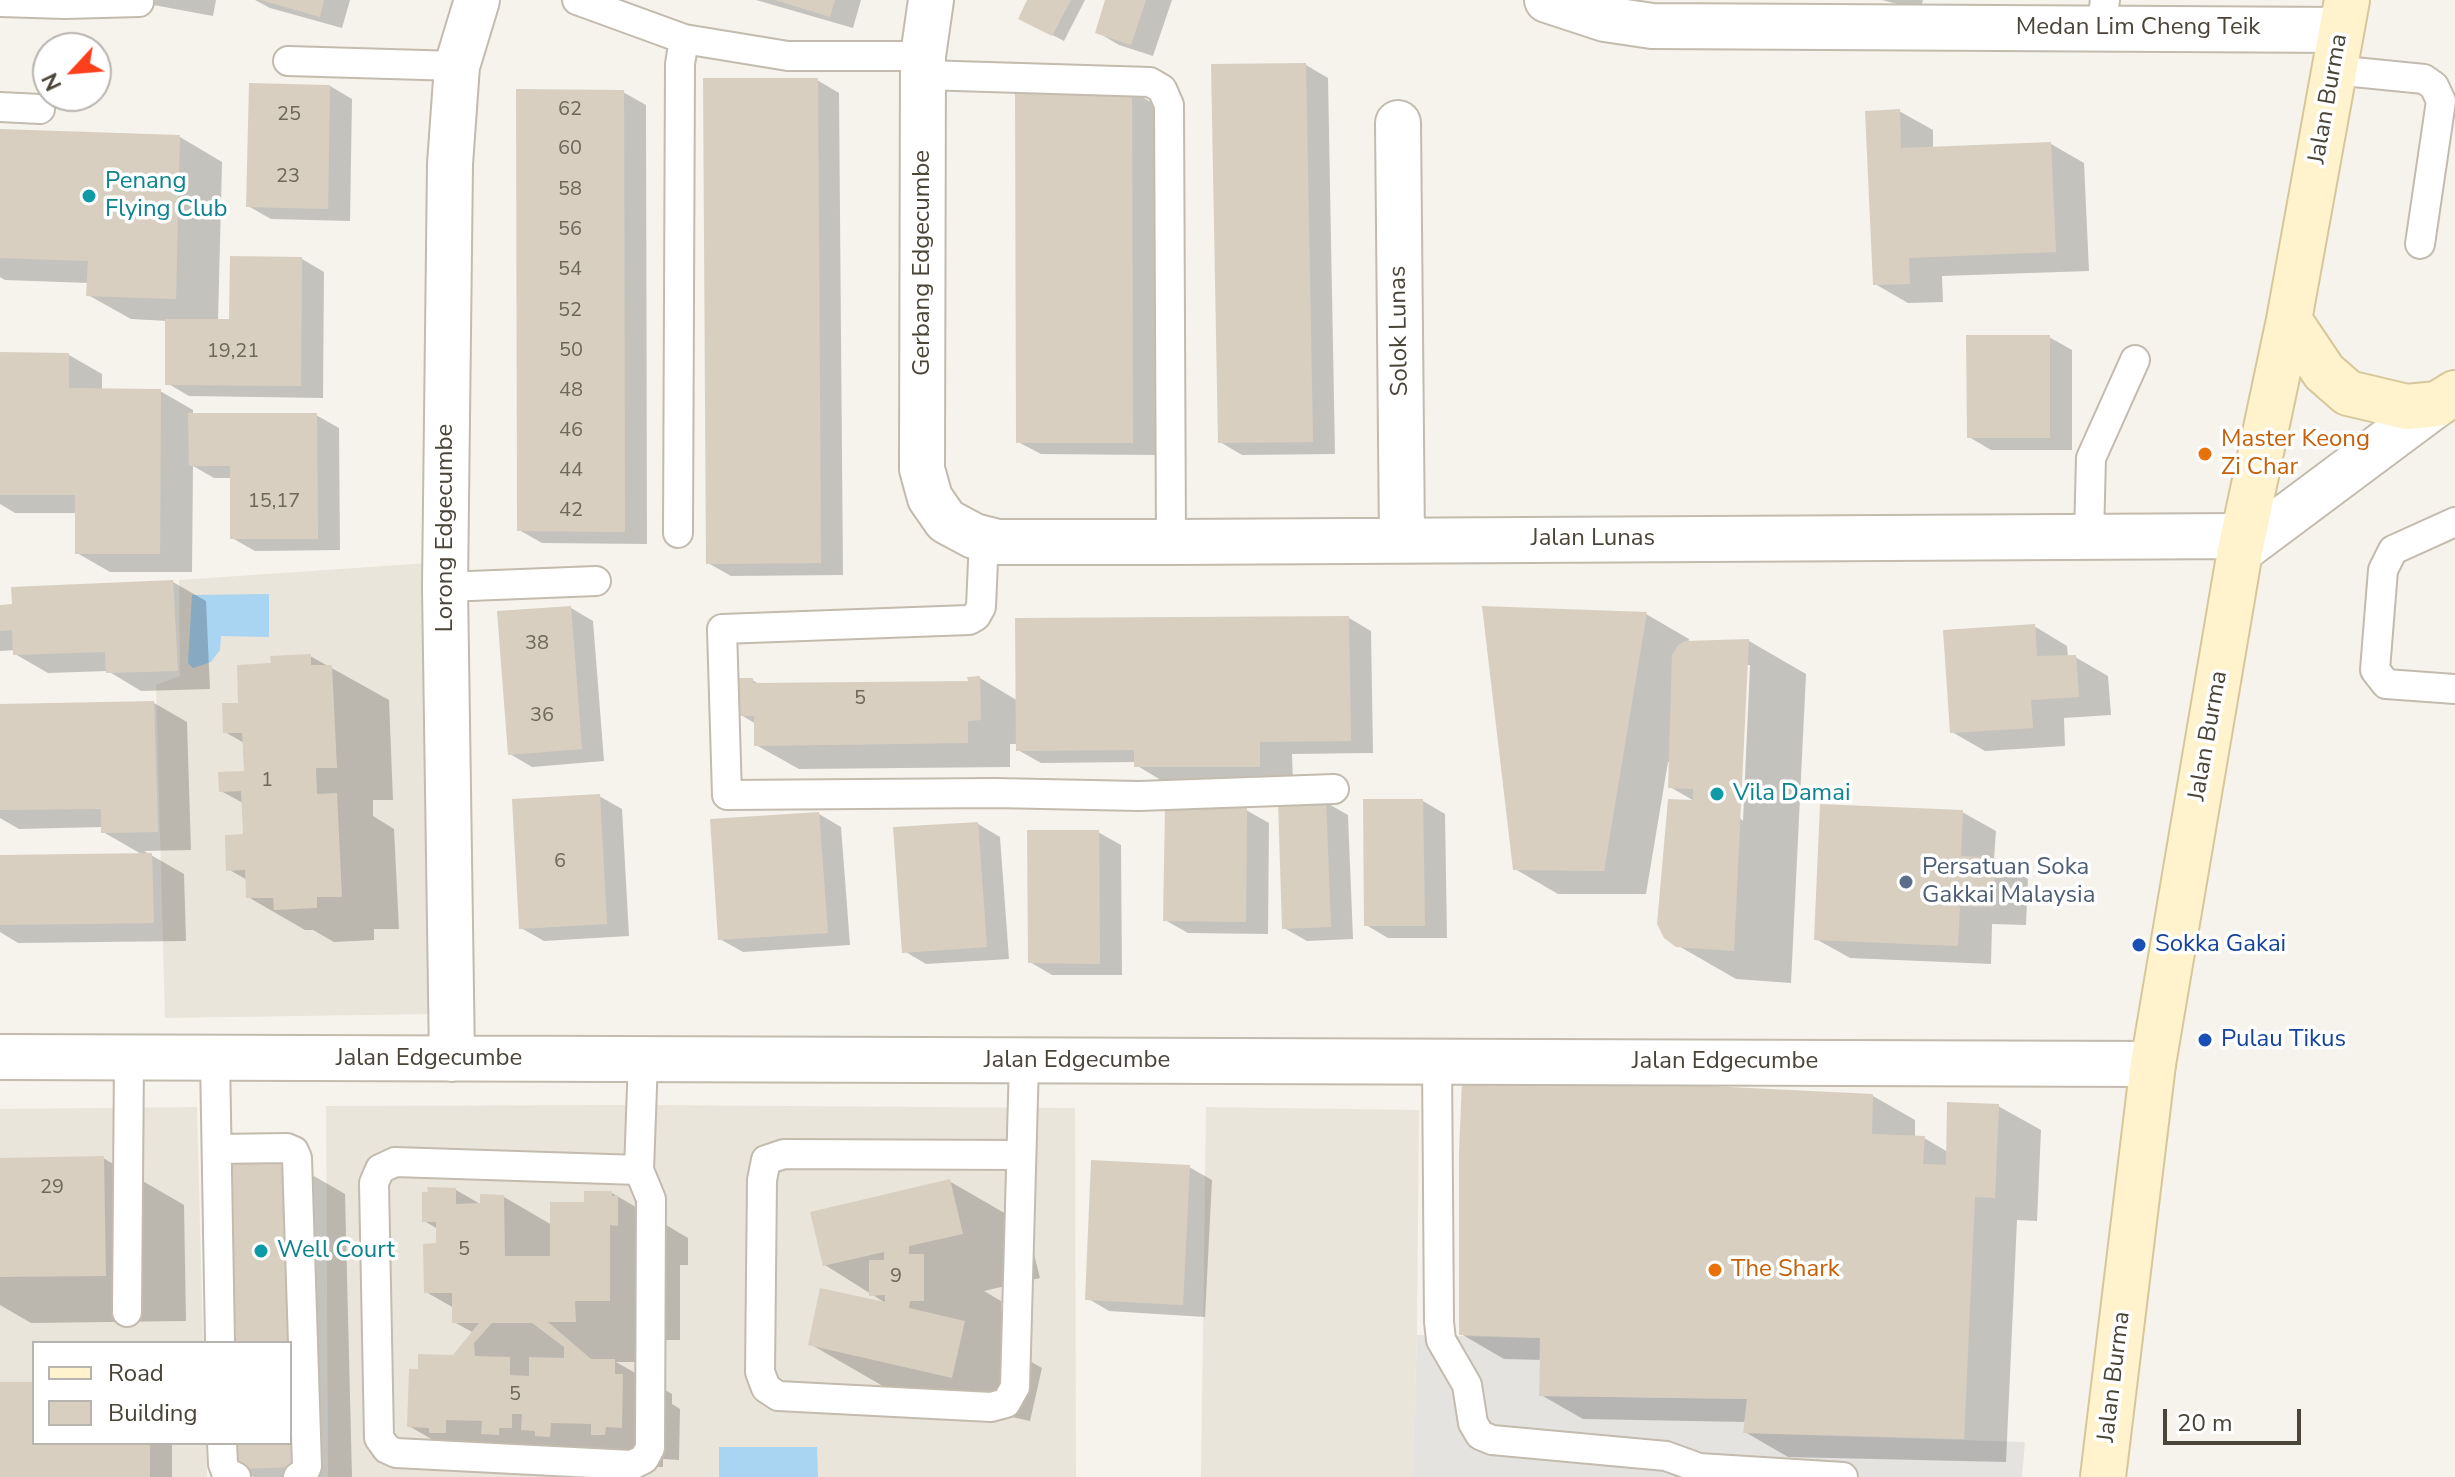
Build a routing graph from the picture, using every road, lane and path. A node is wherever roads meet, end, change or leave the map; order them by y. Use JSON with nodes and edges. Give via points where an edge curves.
{"nodes":[{"id":1,"x":477,"y":0,"type":"edge"},
{"id":2,"x":577,"y":0,"type":"edge"},
{"id":3,"x":931,"y":0,"type":"edge"},
{"id":4,"x":1547,"y":0,"type":"edge"},
{"id":5,"x":0,"y":2,"type":"edge"},
{"id":6,"x":139,"y":2,"type":"edge"},
{"id":7,"x":1656,"y":13,"type":"edge"},
{"id":8,"x":1785,"y":13,"type":"edge"},
{"id":9,"x":1936,"y":14,"type":"edge"},
{"id":10,"x":2103,"y":14,"type":"edge"},
{"id":11,"x":2340,"y":33,"type":"edge"},
{"id":12,"x":684,"y":39,"type":"junction"},
{"id":13,"x":288,"y":61,"type":"dead end"},
{"id":14,"x":457,"y":66,"type":"junction"},
{"id":15,"x":923,"y":66,"type":"junction"},
{"id":16,"x":0,"y":107,"type":"edge"},
{"id":17,"x":32,"y":109,"type":"edge"},
{"id":18,"x":1398,"y":123,"type":"dead end"},
{"id":19,"x":2420,"y":244,"type":"dead end"},
{"id":20,"x":2289,"y":320,"type":"junction"},
{"id":21,"x":2135,"y":360,"type":"dead end"},
{"id":22,"x":2446,"y":398,"type":"edge"},
{"id":23,"x":2455,"y":522,"type":"edge"},
{"id":24,"x":965,"y":530,"type":"junction"},
{"id":25,"x":678,"y":533,"type":"dead end"},
{"id":26,"x":2089,"y":536,"type":"junction"},
{"id":27,"x":1402,"y":540,"type":"junction"},
{"id":28,"x":1171,"y":542,"type":"junction"},
{"id":29,"x":2241,"y":543,"type":"junction"},
{"id":30,"x":596,"y":581,"type":"dead end"},
{"id":31,"x":445,"y":587,"type":"junction"},
{"id":32,"x":2455,"y":689,"type":"edge"},
{"id":33,"x":1334,"y":789,"type":"dead end"},
{"id":34,"x":0,"y":1057,"type":"edge"},
{"id":35,"x":129,"y":1058,"type":"junction"},
{"id":36,"x":215,"y":1058,"type":"junction"},
{"id":37,"x":452,"y":1059,"type":"junction"},
{"id":38,"x":643,"y":1059,"type":"junction"},
{"id":39,"x":1024,"y":1061,"type":"junction"},
{"id":40,"x":1437,"y":1061,"type":"junction"},
{"id":41,"x":2153,"y":1064,"type":"junction"},
{"id":42,"x":217,"y":1149,"type":"junction"},
{"id":43,"x":1021,"y":1155,"type":"junction"},
{"id":44,"x":639,"y":1170,"type":"junction"},
{"id":45,"x":127,"y":1312,"type":"dead end"},
{"id":46,"x":220,"y":1341,"type":"edge"},
{"id":47,"x":222,"y":1445,"type":"edge"},
{"id":48,"x":236,"y":1477,"type":"edge"},
{"id":49,"x":298,"y":1477,"type":"edge"},
{"id":50,"x":1843,"y":1477,"type":"edge"},
{"id":51,"x":2103,"y":1477,"type":"edge"}],
"edges":[{"from":1,"to":14,"type":"street","name":"Lorong Edgecumbe"},
{"from":2,"to":12,"type":"lane"},
{"from":3,"to":15,"type":"street","name":"Gerbang Edgecumbe"},
{"from":4,"to":7,"type":"street","name":"Medan Lim Cheng Teik","via":[[1605,19]]},
{"from":5,"to":6,"type":"lane"},
{"from":7,"to":8,"type":"street","name":"Medan Lim Cheng Teik"},
{"from":8,"to":9,"type":"street","name":"Medan Lim Cheng Teik"},
{"from":9,"to":10,"type":"street","name":"Medan Lim Cheng Teik"},
{"from":10,"to":11,"type":"street","name":"Medan Lim Cheng Teik"},
{"from":11,"to":19,"type":"lane","via":[[2424,79],[2441,101]]},
{"from":11,"to":20,"type":"main road","name":"Jalan Burma"},
{"from":12,"to":15,"type":"lane","via":[[788,56]]},
{"from":12,"to":25,"type":"lane"},
{"from":13,"to":14,"type":"lane"},
{"from":14,"to":31,"type":"street","name":"Lorong Edgecumbe","via":[[450,164]]},
{"from":15,"to":24,"type":"street","name":"Gerbang Edgecumbe","via":[[922,469],[930,498]]},
{"from":15,"to":28,"type":"lane","via":[[1150,82],[1162,89],[1169,105]]},
{"from":16,"to":17,"type":"lane"},
{"from":18,"to":27,"type":"street","name":"Solok Lunas"},
{"from":20,"to":22,"type":"main road","via":[[2324,372],[2348,393],[2407,407]]},
{"from":20,"to":29,"type":"main road","name":"Jalan Burma"},
{"from":21,"to":26,"type":"lane","via":[[2091,458]]},
{"from":22,"to":29,"type":"street"},
{"from":23,"to":32,"type":"lane","via":[[2393,550],[2383,570],[2375,670],[2386,684]]},
{"from":24,"to":28,"type":"street","name":"Jalan Lunas","via":[[998,542]]},
{"from":24,"to":33,"type":"lane","via":[[981,607],[969,620],[722,629],[727,795],[1139,796]]},
{"from":26,"to":27,"type":"street","name":"Jalan Lunas"},
{"from":26,"to":29,"type":"street","name":"Jalan Lunas"},
{"from":27,"to":28,"type":"street","name":"Jalan Lunas"},
{"from":29,"to":41,"type":"main road","name":"Jalan Burma"},
{"from":30,"to":31,"type":"lane"},
{"from":31,"to":37,"type":"street","name":"Lorong Edgecumbe"},
{"from":34,"to":35,"type":"street","name":"Jalan Edgecumbe"},
{"from":35,"to":36,"type":"street","name":"Jalan Edgecumbe"},
{"from":35,"to":45,"type":"lane"},
{"from":36,"to":37,"type":"street","name":"Jalan Edgecumbe"},
{"from":36,"to":42,"type":"lane"},
{"from":37,"to":38,"type":"street","name":"Jalan Edgecumbe"},
{"from":38,"to":39,"type":"street","name":"Jalan Edgecumbe"},
{"from":38,"to":44,"type":"lane"},
{"from":39,"to":40,"type":"street","name":"Jalan Edgecumbe"},
{"from":39,"to":43,"type":"lane"},
{"from":40,"to":41,"type":"street","name":"Jalan Edgecumbe"},
{"from":40,"to":50,"type":"lane","via":[[1441,1340],[1467,1385],[1480,1435],[1666,1456],[1699,1468]]},
{"from":41,"to":51,"type":"main road","name":"Jalan Burma"},
{"from":42,"to":46,"type":"lane"},
{"from":42,"to":49,"type":"lane","via":[[287,1148],[297,1158],[307,1466]]},
{"from":43,"to":43,"type":"lane","via":[[1015,1387],[1006,1403],[991,1407],[778,1396],[766,1388],[760,1372],[766,1160],[784,1154]]},
{"from":44,"to":44,"type":"lane","via":[[651,1199],[650,1448],[644,1459],[632,1465],[387,1449],[379,1438],[374,1183],[380,1169],[395,1162]]},
{"from":47,"to":48,"type":"lane","via":[[226,1472]]}]}
